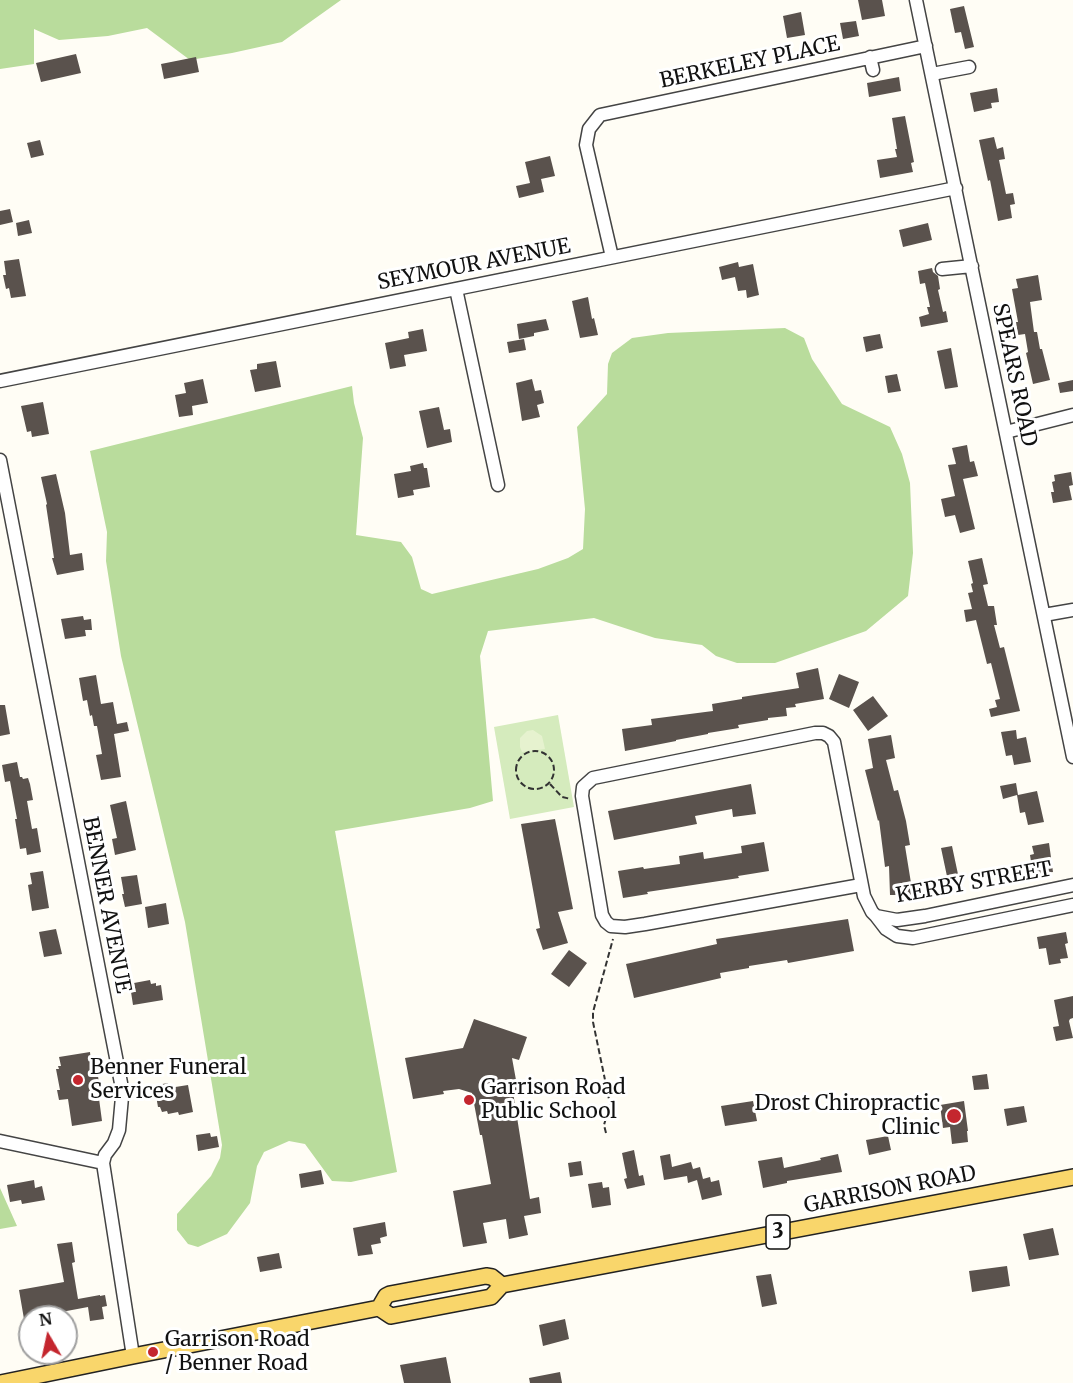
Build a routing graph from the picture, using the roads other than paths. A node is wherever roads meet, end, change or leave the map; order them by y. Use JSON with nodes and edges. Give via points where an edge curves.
{"nodes":[{"id":1,"x":916,"y":0,"type":"edge"},
{"id":2,"x":926,"y":46,"type":"junction"},
{"id":3,"x":969,"y":66,"type":"dead end"},
{"id":4,"x":932,"y":74,"type":"junction"},
{"id":5,"x":956,"y":188,"type":"junction"},
{"id":6,"x":612,"y":257,"type":"junction"},
{"id":7,"x":972,"y":266,"type":"junction"},
{"id":8,"x":942,"y":269,"type":"dead end"},
{"id":9,"x":456,"y":289,"type":"junction"},
{"id":10,"x":0,"y":381,"type":"edge"},
{"id":11,"x":1073,"y":415,"type":"edge"},
{"id":12,"x":1006,"y":432,"type":"junction"},
{"id":13,"x":0,"y":460,"type":"edge"},
{"id":14,"x":498,"y":485,"type":"dead end"},
{"id":15,"x":1073,"y":610,"type":"edge"},
{"id":16,"x":1044,"y":615,"type":"junction"},
{"id":17,"x":1073,"y":757,"type":"edge"},
{"id":18,"x":861,"y":885,"type":"junction"},
{"id":19,"x":1073,"y":885,"type":"edge"},
{"id":20,"x":1073,"y":905,"type":"edge"},
{"id":21,"x":876,"y":916,"type":"junction"},
{"id":22,"x":0,"y":1142,"type":"edge"},
{"id":23,"x":103,"y":1163,"type":"junction"},
{"id":24,"x":1073,"y":1177,"type":"edge"},
{"id":25,"x":502,"y":1285,"type":"junction"},
{"id":26,"x":379,"y":1308,"type":"junction"},
{"id":27,"x":133,"y":1356,"type":"junction"},
{"id":28,"x":1,"y":1383,"type":"edge"}],
"edges":[{"from":1,"to":2,"type":"street","name":"SPEARS ROAD"},
{"from":2,"to":4,"type":"street","name":"SPEARS ROAD"},
{"from":2,"to":6,"type":"street","name":"BERKELEY PLACE","via":[[872,64],[600,115],[589,129],[586,145]]},
{"from":3,"to":4,"type":"street"},
{"from":4,"to":5,"type":"street","name":"SPEARS ROAD"},
{"from":5,"to":6,"type":"street","name":"SEYMOUR AVENUE"},
{"from":5,"to":7,"type":"street","name":"SPEARS ROAD"},
{"from":6,"to":9,"type":"street","name":"SEYMOUR AVENUE"},
{"from":7,"to":8,"type":"street"},
{"from":7,"to":12,"type":"street","name":"SPEARS ROAD"},
{"from":9,"to":10,"type":"street","name":"SEYMOUR AVENUE"},
{"from":9,"to":14,"type":"street"},
{"from":11,"to":12,"type":"street"},
{"from":12,"to":16,"type":"street","name":"SPEARS ROAD"},
{"from":13,"to":23,"type":"street","name":"BENNER AVENUE","via":[[121,1083],[119,1130]]},
{"from":15,"to":16,"type":"street"},
{"from":16,"to":17,"type":"street","name":"SPEARS ROAD"},
{"from":18,"to":18,"type":"street","via":[[834,742],[823,733],[593,778],[583,787],[602,915],[616,927]]},
{"from":18,"to":21,"type":"street"},
{"from":19,"to":21,"type":"street","name":"KERBY STREET","via":[[925,916],[897,920]]},
{"from":20,"to":21,"type":"street","name":"KERBY STREET","via":[[913,938],[897,936]]},
{"from":22,"to":23,"type":"street"},
{"from":23,"to":27,"type":"street"},
{"from":24,"to":25,"type":"main road","name":"GARRISON ROAD","number":"3"},
{"from":25,"to":26,"type":"main road","name":"GARRISON ROAD","number":"3","via":[[491,1297],[391,1316]]},
{"from":25,"to":26,"type":"main road","name":"GARRISON ROAD","number":"3","via":[[489,1276],[390,1294]]},
{"from":26,"to":27,"type":"main road","name":"GARRISON ROAD","number":"3"},
{"from":27,"to":28,"type":"main road","name":"GARRISON ROAD","number":"3"}]}
